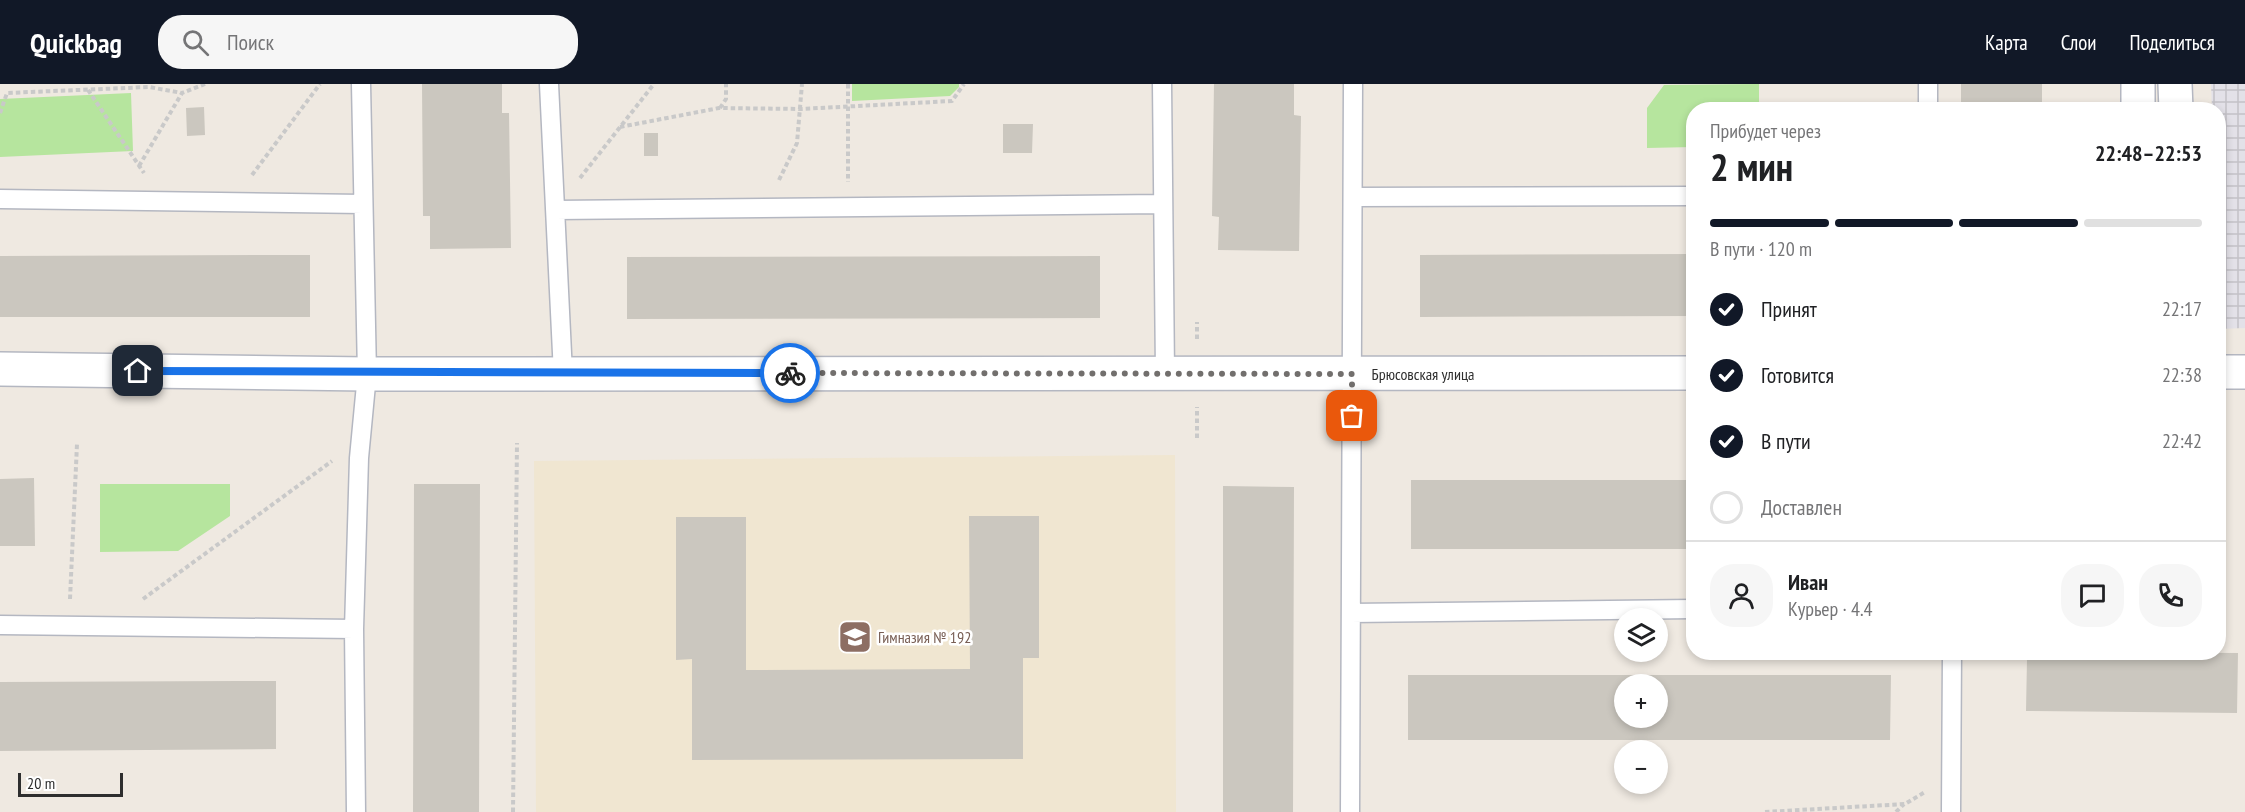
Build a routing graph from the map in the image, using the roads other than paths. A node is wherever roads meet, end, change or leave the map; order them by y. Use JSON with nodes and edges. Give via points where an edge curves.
{"nodes":[{"id":1,"x":361,"y":84,"type":"edge"},
{"id":2,"x":549,"y":84,"type":"edge"},
{"id":3,"x":1162,"y":84,"type":"edge"},
{"id":4,"x":1353,"y":84,"type":"edge"},
{"id":5,"x":1928,"y":84,"type":"edge"},
{"id":6,"x":2138,"y":84,"type":"edge"},
{"id":7,"x":2175,"y":84,"type":"edge"},
{"id":8,"x":1928,"y":102,"type":"edge"},
{"id":9,"x":2138,"y":102,"type":"edge"},
{"id":10,"x":2176,"y":102,"type":"edge"},
{"id":11,"x":1686,"y":196,"type":"edge"},
{"id":12,"x":1353,"y":197,"type":"junction"},
{"id":13,"x":0,"y":199,"type":"edge"},
{"id":14,"x":363,"y":204,"type":"junction"},
{"id":15,"x":1163,"y":204,"type":"junction"},
{"id":16,"x":555,"y":210,"type":"junction"},
{"id":17,"x":0,"y":369,"type":"edge"},
{"id":18,"x":2226,"y":372,"type":"edge"},
{"id":19,"x":2245,"y":372,"type":"edge"},
{"id":20,"x":1165,"y":373,"type":"junction"},
{"id":21,"x":1686,"y":373,"type":"edge"},
{"id":22,"x":367,"y":374,"type":"junction"},
{"id":23,"x":563,"y":374,"type":"junction"},
{"id":24,"x":1352,"y":374,"type":"junction"},
{"id":25,"x":1686,"y":609,"type":"edge"},
{"id":26,"x":1351,"y":613,"type":"junction"},
{"id":27,"x":0,"y":626,"type":"edge"},
{"id":28,"x":354,"y":629,"type":"junction"},
{"id":29,"x":1952,"y":660,"type":"edge"},
{"id":30,"x":356,"y":812,"type":"edge"},
{"id":31,"x":1350,"y":812,"type":"edge"},
{"id":32,"x":1951,"y":812,"type":"edge"}],
"edges":[{"from":1,"to":14,"type":"lane"},
{"from":2,"to":16,"type":"lane"},
{"from":3,"to":15,"type":"lane"},
{"from":4,"to":12,"type":"lane"},
{"from":5,"to":8,"type":"lane"},
{"from":6,"to":9,"type":"street"},
{"from":7,"to":10,"type":"street"},
{"from":11,"to":12,"type":"lane"},
{"from":12,"to":24,"type":"lane"},
{"from":13,"to":14,"type":"lane"},
{"from":14,"to":22,"type":"lane"},
{"from":15,"to":16,"type":"lane"},
{"from":15,"to":20,"type":"lane"},
{"from":16,"to":23,"type":"lane"},
{"from":17,"to":22,"type":"street","name":"Брюсовская улица"},
{"from":18,"to":19,"type":"street"},
{"from":20,"to":23,"type":"street","name":"Брюсовская улица"},
{"from":20,"to":24,"type":"street","name":"Брюсовская улица"},
{"from":21,"to":24,"type":"street","name":"Брюсовская улица"},
{"from":22,"to":23,"type":"street","name":"Брюсовская улица"},
{"from":22,"to":28,"type":"lane","via":[[359,458]]},
{"from":24,"to":26,"type":"lane"},
{"from":25,"to":26,"type":"lane"},
{"from":26,"to":31,"type":"lane"},
{"from":27,"to":28,"type":"lane"},
{"from":28,"to":30,"type":"lane"},
{"from":29,"to":32,"type":"lane"}]}
